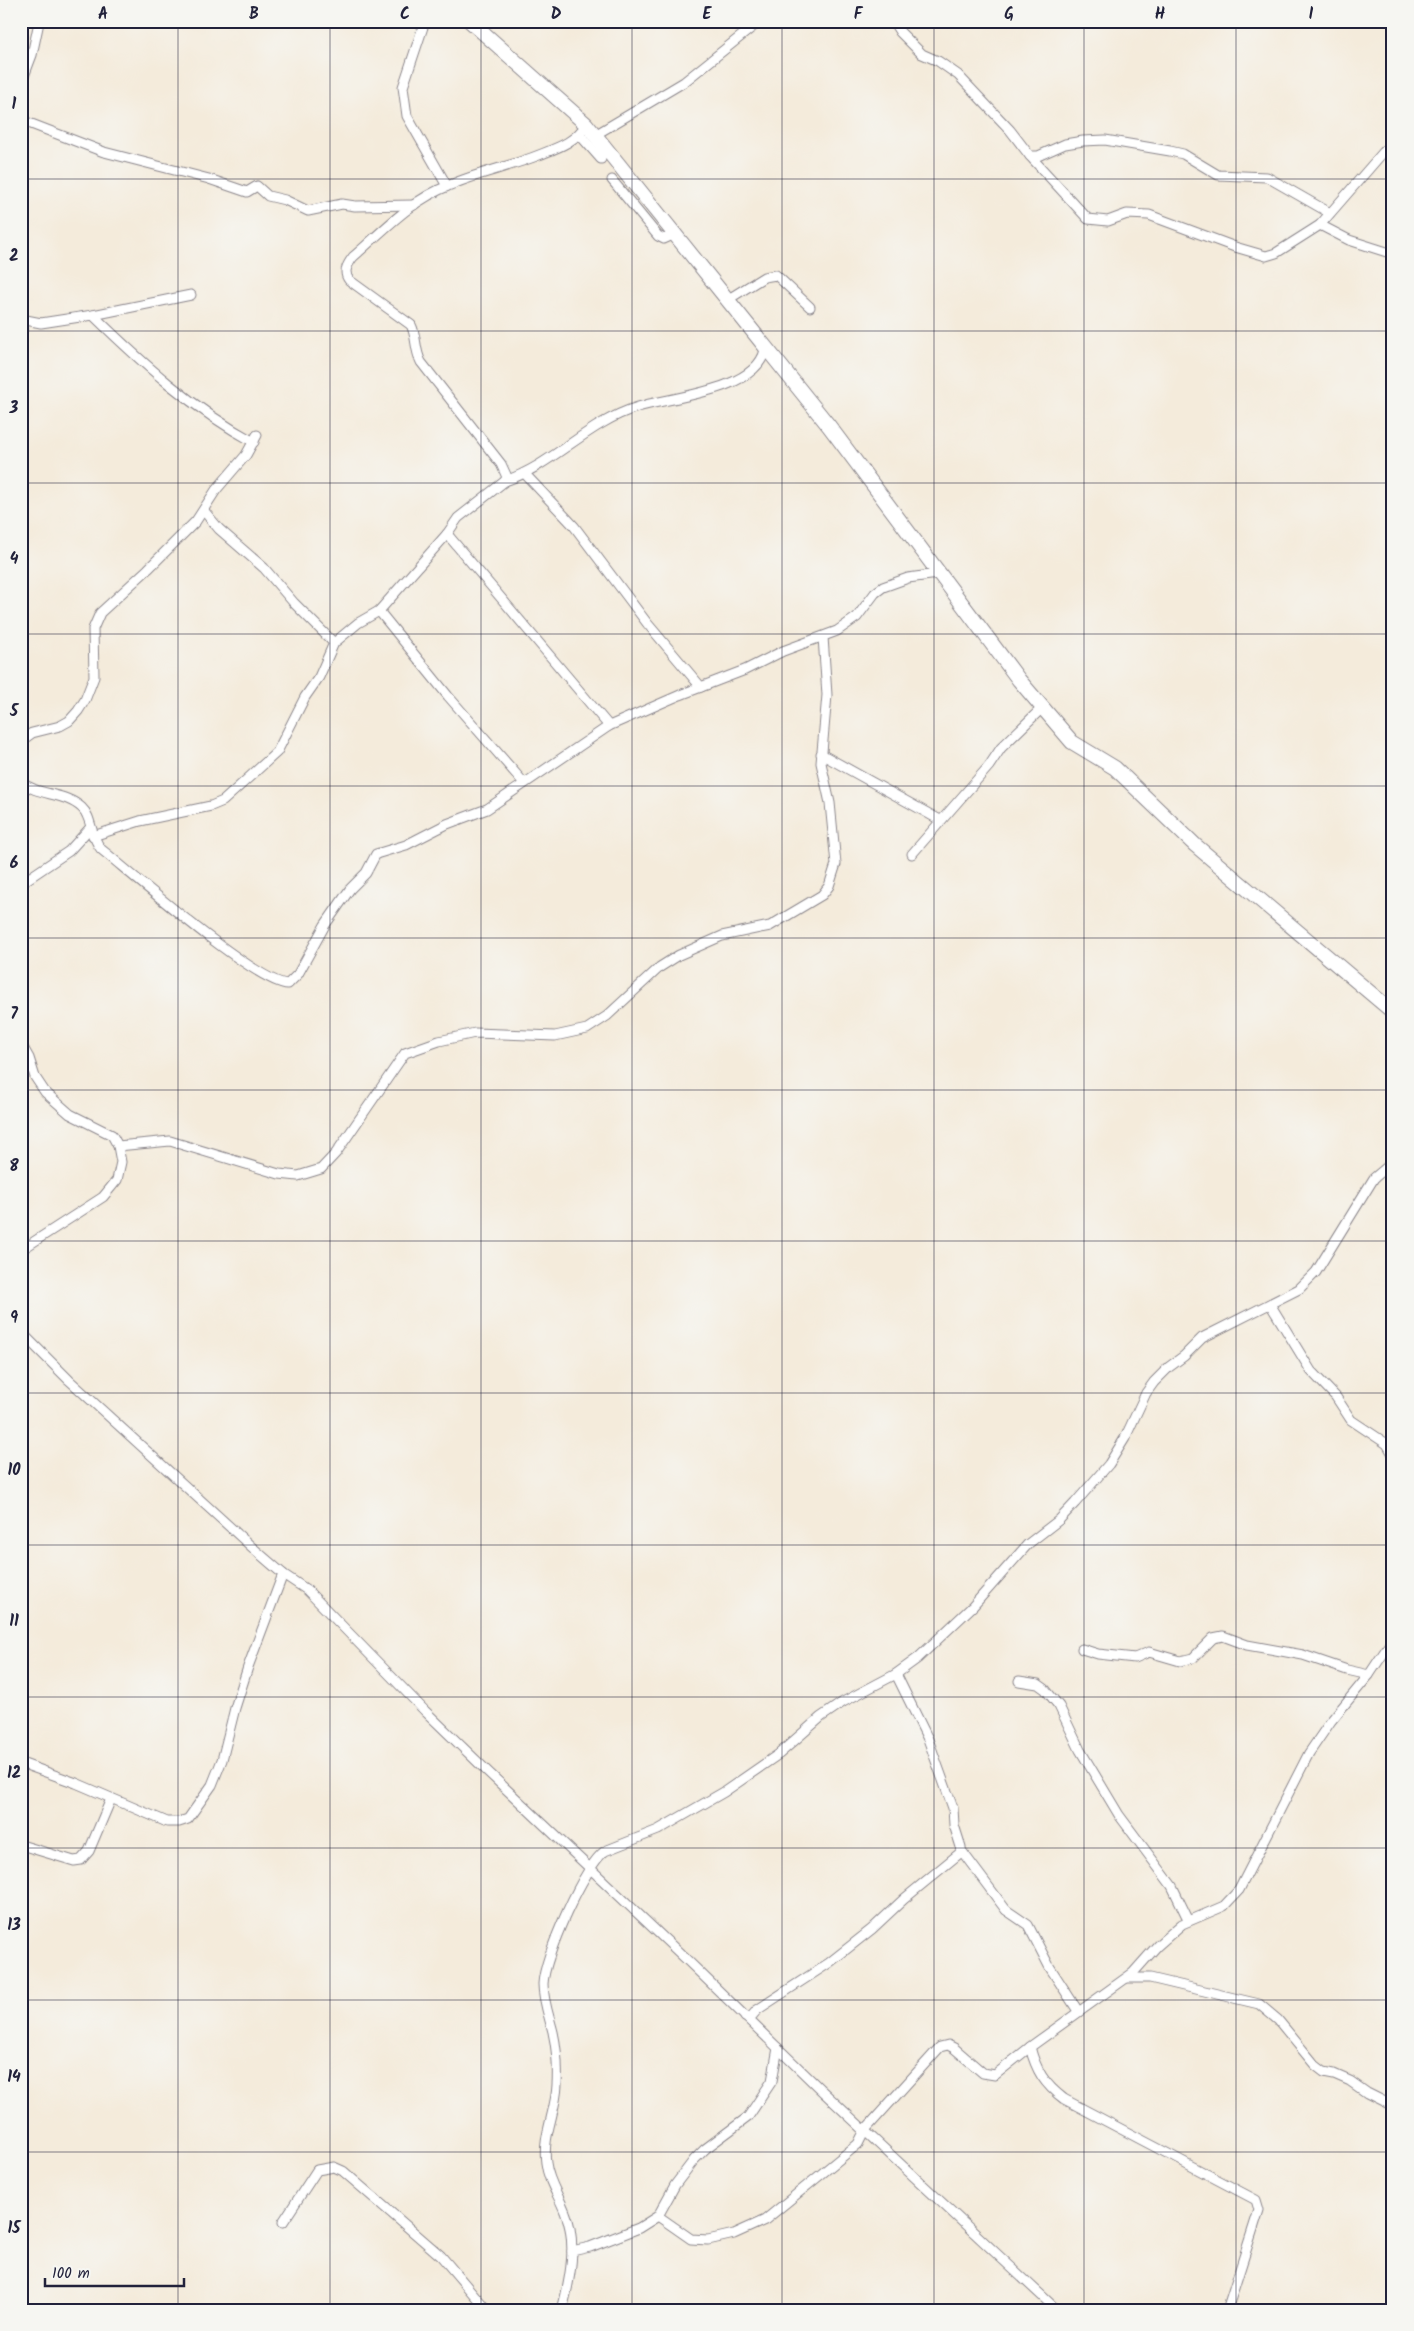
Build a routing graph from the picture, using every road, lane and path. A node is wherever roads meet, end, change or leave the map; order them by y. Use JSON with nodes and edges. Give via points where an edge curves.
{"nodes":[{"id":1,"x":425,"y":21,"type":"edge"},
{"id":2,"x":470,"y":21,"type":"edge"},
{"id":3,"x":760,"y":21,"type":"edge"},
{"id":4,"x":893,"y":21,"type":"edge"},
{"id":5,"x":39,"y":22,"type":"edge"},
{"id":6,"x":21,"y":84,"type":"edge"},
{"id":7,"x":21,"y":120,"type":"edge"},
{"id":8,"x":586,"y":131,"type":"junction"},
{"id":9,"x":1393,"y":141,"type":"edge"},
{"id":10,"x":1030,"y":156,"type":"junction"},
{"id":11,"x":601,"y":159,"type":"dead end"},
{"id":12,"x":612,"y":180,"type":"dead end"},
{"id":13,"x":447,"y":186,"type":"junction"},
{"id":14,"x":414,"y":205,"type":"junction"},
{"id":15,"x":1330,"y":213,"type":"junction"},
{"id":16,"x":1320,"y":225,"type":"junction"},
{"id":17,"x":675,"y":234,"type":"junction"},
{"id":18,"x":1393,"y":254,"type":"edge"},
{"id":19,"x":192,"y":295,"type":"dead end"},
{"id":20,"x":727,"y":300,"type":"junction"},
{"id":21,"x":810,"y":307,"type":"dead end"},
{"id":22,"x":93,"y":315,"type":"junction"},
{"id":23,"x":22,"y":319,"type":"edge"},
{"id":24,"x":21,"y":337,"type":"edge"},
{"id":25,"x":760,"y":341,"type":"junction"},
{"id":26,"x":526,"y":474,"type":"junction"},
{"id":27,"x":505,"y":481,"type":"junction"},
{"id":28,"x":204,"y":511,"type":"junction"},
{"id":29,"x":447,"y":534,"type":"junction"},
{"id":30,"x":938,"y":574,"type":"junction"},
{"id":31,"x":379,"y":610,"type":"junction"},
{"id":32,"x":823,"y":637,"type":"junction"},
{"id":33,"x":334,"y":643,"type":"junction"},
{"id":34,"x":701,"y":687,"type":"junction"},
{"id":35,"x":1042,"y":709,"type":"junction"},
{"id":36,"x":609,"y":726,"type":"junction"},
{"id":37,"x":21,"y":741,"type":"edge"},
{"id":38,"x":821,"y":754,"type":"junction"},
{"id":39,"x":21,"y":782,"type":"edge"},
{"id":40,"x":524,"y":783,"type":"junction"},
{"id":41,"x":940,"y":820,"type":"junction"},
{"id":42,"x":91,"y":832,"type":"junction"},
{"id":43,"x":912,"y":854,"type":"dead end"},
{"id":44,"x":21,"y":886,"type":"edge"},
{"id":45,"x":1393,"y":1012,"type":"edge"},
{"id":46,"x":21,"y":1044,"type":"edge"},
{"id":47,"x":118,"y":1146,"type":"junction"},
{"id":48,"x":1393,"y":1162,"type":"edge"},
{"id":49,"x":21,"y":1250,"type":"edge"},
{"id":50,"x":1270,"y":1304,"type":"junction"},
{"id":51,"x":21,"y":1332,"type":"edge"},
{"id":52,"x":1390,"y":1443,"type":"edge"},
{"id":53,"x":1393,"y":1454,"type":"edge"},
{"id":54,"x":283,"y":1574,"type":"junction"},
{"id":55,"x":1393,"y":1639,"type":"edge"},
{"id":56,"x":1082,"y":1649,"type":"dead end"},
{"id":57,"x":896,"y":1674,"type":"junction"},
{"id":58,"x":1369,"y":1675,"type":"junction"},
{"id":59,"x":1019,"y":1681,"type":"dead end"},
{"id":60,"x":21,"y":1763,"type":"edge"},
{"id":61,"x":111,"y":1798,"type":"junction"},
{"id":62,"x":21,"y":1845,"type":"edge"},
{"id":63,"x":961,"y":1850,"type":"junction"},
{"id":64,"x":589,"y":1869,"type":"junction"},
{"id":65,"x":1188,"y":1920,"type":"junction"},
{"id":66,"x":1124,"y":1978,"type":"junction"},
{"id":67,"x":1078,"y":2011,"type":"junction"},
{"id":68,"x":745,"y":2017,"type":"junction"},
{"id":69,"x":1030,"y":2047,"type":"junction"},
{"id":70,"x":778,"y":2048,"type":"junction"},
{"id":71,"x":1393,"y":2106,"type":"edge"},
{"id":72,"x":865,"y":2130,"type":"junction"},
{"id":73,"x":658,"y":2216,"type":"junction"},
{"id":74,"x":283,"y":2222,"type":"dead end"},
{"id":75,"x":572,"y":2251,"type":"junction"},
{"id":76,"x":487,"y":2310,"type":"edge"},
{"id":77,"x":562,"y":2310,"type":"edge"},
{"id":78,"x":1057,"y":2310,"type":"edge"},
{"id":79,"x":1227,"y":2310,"type":"edge"}],
"edges":[{"from":1,"to":13,"type":"street","via":[[403,87],[407,116]]},
{"from":2,"to":8,"type":"main road"},
{"from":3,"to":8,"type":"street","via":[[684,82]]},
{"from":4,"to":10,"type":"street","via":[[922,54],[938,60],[958,75]]},
{"from":5,"to":6,"type":"street","via":[[32,56]]},
{"from":7,"to":14,"type":"street","via":[[139,162],[247,192],[257,186],[268,196],[286,200],[308,211],[342,204]]},
{"from":8,"to":11,"type":"street"},
{"from":8,"to":13,"type":"street","via":[[564,145],[513,166]]},
{"from":8,"to":17,"type":"main road"},
{"from":9,"to":15,"type":"street"},
{"from":10,"to":15,"type":"street","via":[[1038,156],[1065,144],[1105,140],[1170,151],[1183,154],[1218,176],[1267,177]]},
{"from":10,"to":16,"type":"street","via":[[1084,215],[1097,221],[1108,222],[1127,214],[1149,215],[1266,256],[1276,254]]},
{"from":12,"to":17,"type":"street","via":[[658,236],[664,239]]},
{"from":13,"to":14,"type":"street"},
{"from":14,"to":27,"type":"street","via":[[353,257],[346,274],[355,285],[411,326],[421,362],[501,464],[507,477]]},
{"from":15,"to":16,"type":"street"},
{"from":16,"to":18,"type":"street","via":[[1349,240]]},
{"from":17,"to":20,"type":"main road"},
{"from":19,"to":22,"type":"street"},
{"from":20,"to":21,"type":"street","via":[[764,277],[776,275]]},
{"from":20,"to":25,"type":"main road"},
{"from":22,"to":23,"type":"street","via":[[41,322]]},
{"from":22,"to":28,"type":"street","via":[[175,390],[230,429],[255,438]]},
{"from":23,"to":24,"type":"street"},
{"from":25,"to":26,"type":"street","via":[[766,350],[764,358],[733,382],[694,396],[637,407],[616,416]]},
{"from":25,"to":30,"type":"main road","via":[[829,426]]},
{"from":26,"to":27,"type":"street"},
{"from":26,"to":34,"type":"street","via":[[574,526]]},
{"from":27,"to":29,"type":"street","via":[[458,518]]},
{"from":28,"to":33,"type":"street","via":[[219,529],[264,568]]},
{"from":28,"to":37,"type":"street","via":[[96,619],[93,629],[94,677],[78,711],[60,726],[32,733]]},
{"from":29,"to":31,"type":"street"},
{"from":29,"to":36,"type":"street"},
{"from":30,"to":32,"type":"street","via":[[908,578],[883,587],[848,625]]},
{"from":30,"to":35,"type":"main road"},
{"from":31,"to":33,"type":"street"},
{"from":31,"to":40,"type":"street"},
{"from":32,"to":34,"type":"street"},
{"from":32,"to":38,"type":"street","via":[[827,695]]},
{"from":33,"to":42,"type":"street","via":[[277,752],[224,801]]},
{"from":34,"to":36,"type":"street"},
{"from":35,"to":41,"type":"street","via":[[1001,748]]},
{"from":35,"to":45,"type":"main road","via":[[1072,742],[1115,768],[1195,845]]},
{"from":36,"to":40,"type":"street"},
{"from":38,"to":41,"type":"street"},
{"from":38,"to":47,"type":"street","via":[[836,864],[834,875],[822,895],[770,926],[722,936],[679,955],[660,967],[607,1016],[587,1029],[554,1036],[475,1032],[405,1052],[336,1153],[313,1173],[298,1176],[279,1174],[170,1141]]},
{"from":39,"to":42,"type":"street","via":[[78,805],[87,814]]},
{"from":40,"to":42,"type":"street","via":[[487,809],[447,824],[406,845],[376,854],[366,873],[350,889],[325,925],[298,974],[288,984],[274,980],[231,954],[101,849]]},
{"from":41,"to":43,"type":"street"},
{"from":42,"to":44,"type":"street"},
{"from":46,"to":47,"type":"street","via":[[39,1084],[52,1100],[79,1120],[112,1135]]},
{"from":47,"to":49,"type":"street","via":[[120,1171],[104,1197]]},
{"from":48,"to":50,"type":"street","via":[[1367,1186],[1316,1272],[1299,1289]]},
{"from":50,"to":52,"type":"street","via":[[1311,1371],[1336,1397],[1351,1420]]},
{"from":50,"to":57,"type":"street","via":[[1202,1338],[1169,1367],[1146,1393],[1109,1464],[1075,1503],[1021,1551],[939,1639]]},
{"from":51,"to":54,"type":"street","via":[[69,1380]]},
{"from":52,"to":53,"type":"street"},
{"from":54,"to":61,"type":"street","via":[[248,1667],[222,1760],[200,1804],[188,1819],[167,1822]]},
{"from":54,"to":64,"type":"street","via":[[307,1590],[425,1711]]},
{"from":55,"to":58,"type":"street"},
{"from":56,"to":58,"type":"street","via":[[1135,1658],[1149,1652],[1180,1661],[1193,1658],[1213,1638],[1223,1636],[1247,1645],[1303,1655]]},
{"from":57,"to":63,"type":"street","via":[[928,1739],[953,1808]]},
{"from":57,"to":64,"type":"street","via":[[820,1717],[779,1754],[724,1792],[658,1830],[605,1851],[597,1856]]},
{"from":58,"to":65,"type":"street","via":[[1305,1759],[1239,1890],[1224,1906]]},
{"from":59,"to":65,"type":"street","via":[[1038,1684],[1059,1706],[1080,1750],[1119,1815],[1172,1886]]},
{"from":60,"to":61,"type":"street"},
{"from":61,"to":62,"type":"street","via":[[81,1860],[74,1861]]},
{"from":63,"to":67,"type":"street","via":[[1006,1910],[1028,1926]]},
{"from":63,"to":68,"type":"street","via":[[954,1860],[829,1963],[751,2017]]},
{"from":64,"to":68,"type":"street"},
{"from":64,"to":75,"type":"street","via":[[552,1949],[543,1983],[558,2058],[556,2102],[545,2142],[546,2165],[570,2226]]},
{"from":65,"to":66,"type":"street"},
{"from":66,"to":67,"type":"street"},
{"from":66,"to":71,"type":"street","via":[[1150,1978],[1259,2004],[1278,2020],[1324,2072],[1350,2081]]},
{"from":67,"to":69,"type":"street"},
{"from":68,"to":70,"type":"street"},
{"from":69,"to":72,"type":"street","via":[[996,2075],[983,2073],[954,2048],[944,2045]]},
{"from":69,"to":79,"type":"street","via":[[1040,2075],[1064,2099],[1256,2200],[1259,2210]]},
{"from":70,"to":72,"type":"street"},
{"from":70,"to":73,"type":"street","via":[[772,2082],[748,2117],[705,2148],[694,2160]]},
{"from":72,"to":73,"type":"street","via":[[858,2144],[765,2220],[734,2234],[708,2240],[691,2239]]},
{"from":72,"to":78,"type":"street"},
{"from":73,"to":75,"type":"street","via":[[639,2228]]},
{"from":74,"to":76,"type":"street","via":[[317,2170],[334,2167],[344,2171],[441,2256]]},
{"from":75,"to":77,"type":"street"}]}
